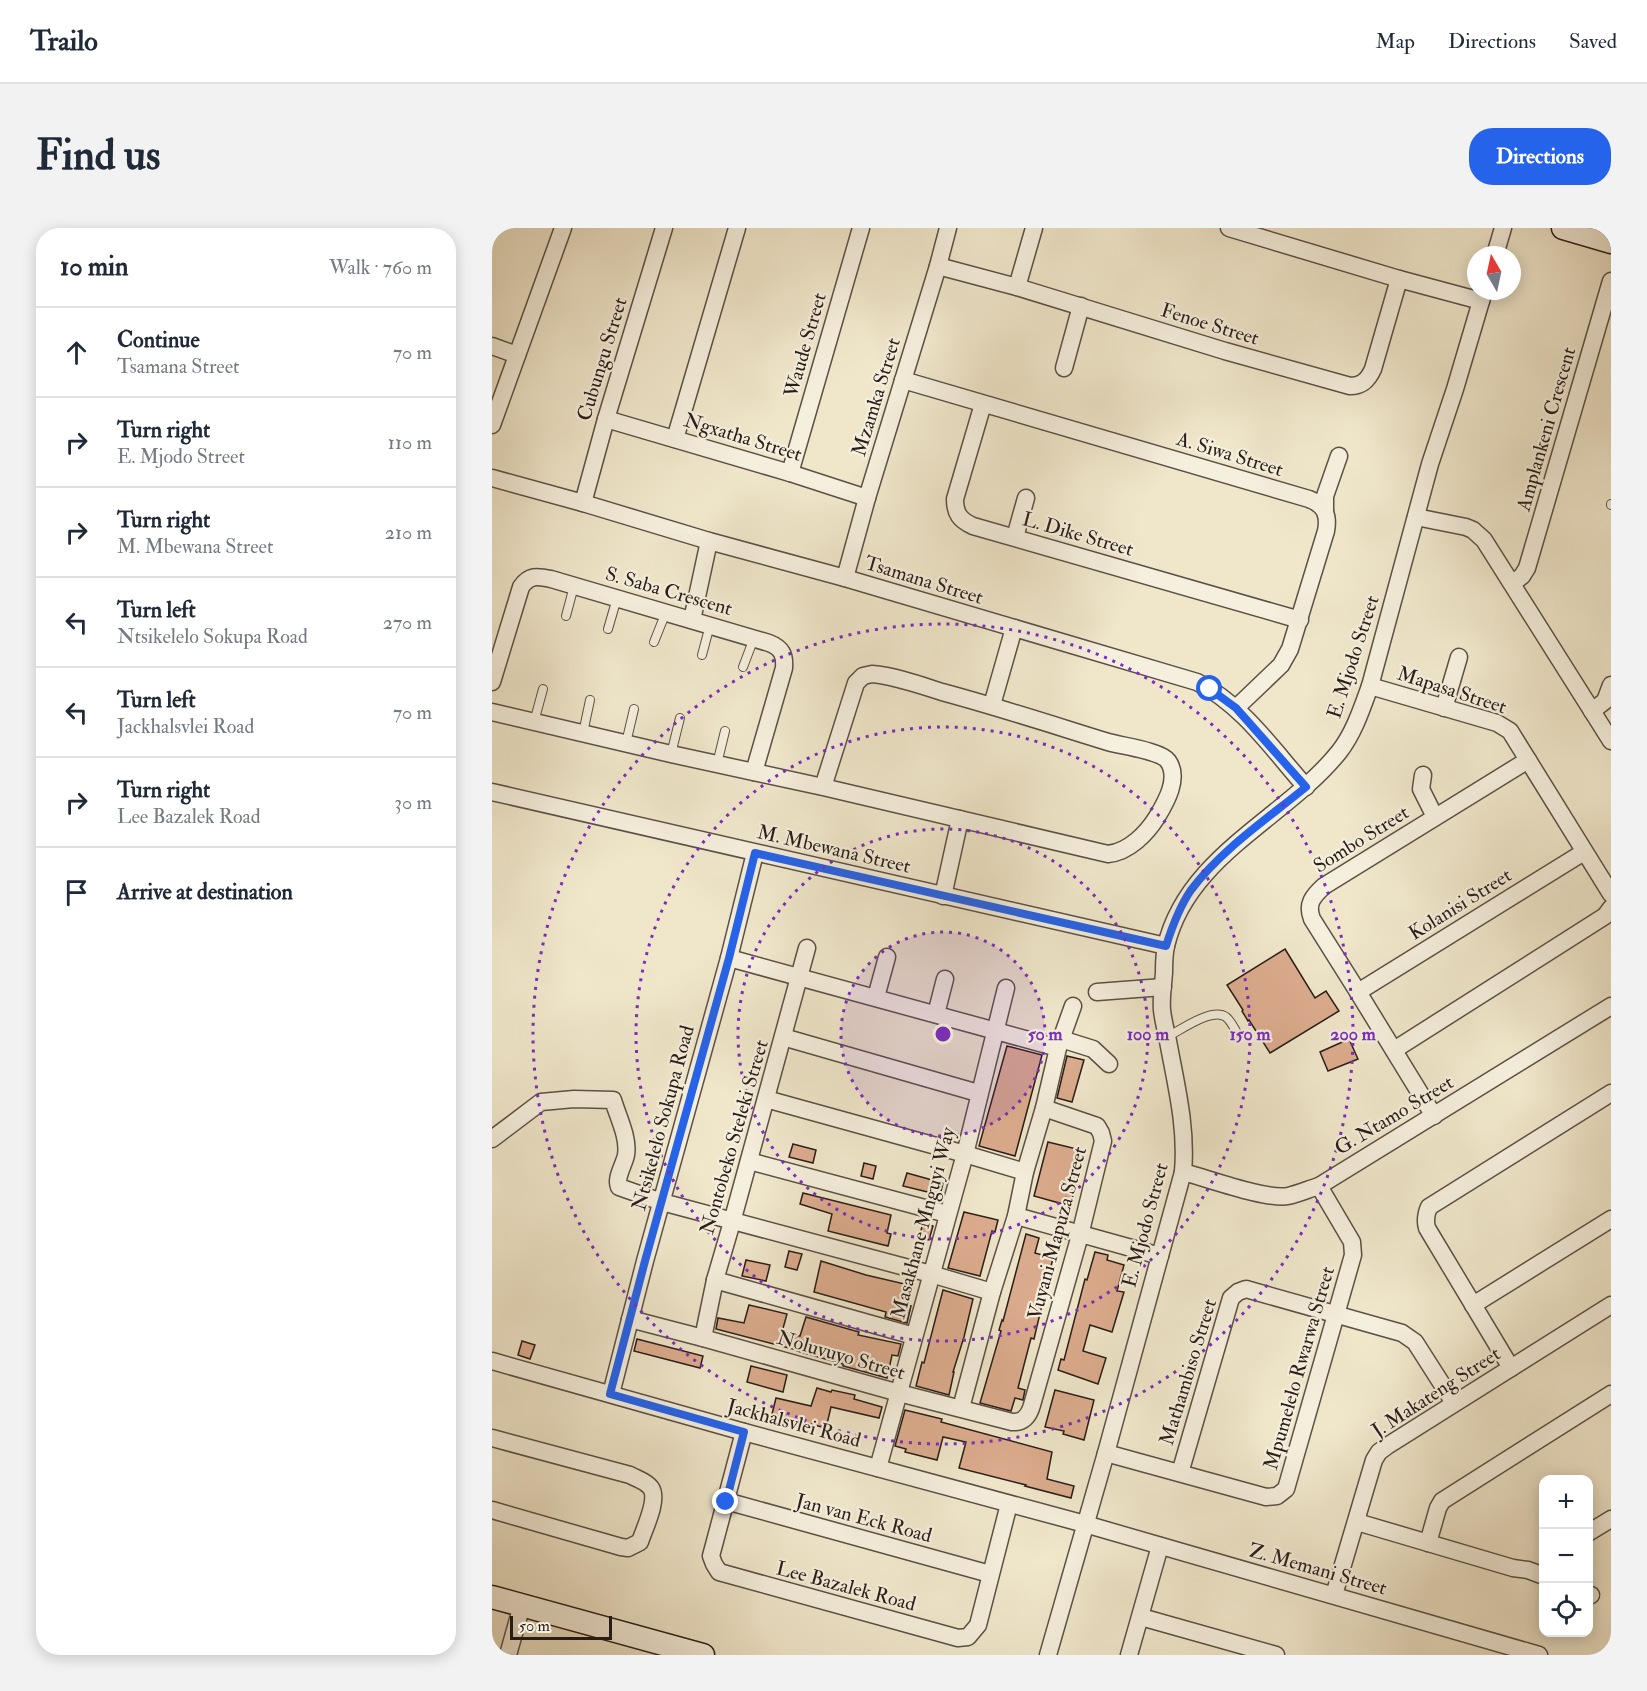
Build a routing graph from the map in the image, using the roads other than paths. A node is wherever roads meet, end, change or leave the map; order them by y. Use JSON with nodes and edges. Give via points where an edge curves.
{"nodes":[{"id":1,"x":563,"y":228,"type":"edge"},
{"id":2,"x":664,"y":228,"type":"edge"},
{"id":3,"x":737,"y":228,"type":"edge"},
{"id":4,"x":861,"y":228,"type":"edge"},
{"id":5,"x":948,"y":228,"type":"edge"},
{"id":6,"x":1034,"y":228,"type":"edge"},
{"id":7,"x":1229,"y":228,"type":"edge"},
{"id":8,"x":1503,"y":228,"type":"edge"},
{"id":9,"x":1563,"y":228,"type":"edge"},
{"id":10,"x":1611,"y":242,"type":"edge"},
{"id":11,"x":1498,"y":246,"type":"edge"},
{"id":12,"x":938,"y":266,"type":"junction"},
{"id":13,"x":1399,"y":279,"type":"junction"},
{"id":14,"x":1611,"y":281,"type":"edge"},
{"id":15,"x":1017,"y":287,"type":"junction"},
{"id":16,"x":1467,"y":293,"type":"edge"},
{"id":17,"x":1482,"y":300,"type":"edge"},
{"id":18,"x":1081,"y":306,"type":"junction"},
{"id":19,"x":492,"y":346,"type":"edge"},
{"id":20,"x":517,"y":355,"type":"junction"},
{"id":21,"x":1064,"y":368,"type":"dead end"},
{"id":22,"x":903,"y":380,"type":"junction"},
{"id":23,"x":983,"y":404,"type":"junction"},
{"id":24,"x":606,"y":419,"type":"junction"},
{"id":25,"x":492,"y":425,"type":"edge"},
{"id":26,"x":675,"y":439,"type":"junction"},
{"id":27,"x":1339,"y":456,"type":"dead end"},
{"id":28,"x":789,"y":473,"type":"junction"},
{"id":29,"x":492,"y":478,"type":"edge"},
{"id":30,"x":867,"y":498,"type":"junction"},
{"id":31,"x":1026,"y":498,"type":"dead end"},
{"id":32,"x":583,"y":503,"type":"junction"},
{"id":33,"x":1325,"y":510,"type":"junction"},
{"id":34,"x":1416,"y":517,"type":"junction"},
{"id":35,"x":1015,"y":537,"type":"junction"},
{"id":36,"x":709,"y":542,"type":"junction"},
{"id":37,"x":845,"y":578,"type":"junction"},
{"id":38,"x":1513,"y":583,"type":"junction"},
{"id":39,"x":574,"y":586,"type":"junction"},
{"id":40,"x":617,"y":598,"type":"junction"},
{"id":41,"x":666,"y":612,"type":"junction"},
{"id":42,"x":566,"y":616,"type":"dead end"},
{"id":43,"x":692,"y":620,"type":"junction"},
{"id":44,"x":1300,"y":620,"type":"junction"},
{"id":45,"x":710,"y":625,"type":"junction"},
{"id":46,"x":1014,"y":628,"type":"junction"},
{"id":47,"x":608,"y":629,"type":"dead end"},
{"id":48,"x":754,"y":638,"type":"junction"},
{"id":49,"x":654,"y":642,"type":"dead end"},
{"id":50,"x":702,"y":655,"type":"dead end"},
{"id":51,"x":1459,"y":657,"type":"dead end"},
{"id":52,"x":743,"y":668,"type":"dead end"},
{"id":53,"x":492,"y":682,"type":"edge"},
{"id":54,"x":1611,"y":685,"type":"edge"},
{"id":55,"x":1370,"y":686,"type":"junction"},
{"id":56,"x":543,"y":689,"type":"dead end"},
{"id":57,"x":590,"y":700,"type":"dead end"},
{"id":58,"x":992,"y":705,"type":"junction"},
{"id":59,"x":1236,"y":708,"type":"junction"},
{"id":60,"x":1444,"y":708,"type":"junction"},
{"id":61,"x":634,"y":709,"type":"dead end"},
{"id":62,"x":1593,"y":711,"type":"junction"},
{"id":63,"x":492,"y":712,"type":"edge"},
{"id":64,"x":680,"y":718,"type":"dead end"},
{"id":65,"x":534,"y":722,"type":"junction"},
{"id":66,"x":725,"y":731,"type":"dead end"},
{"id":67,"x":583,"y":732,"type":"junction"},
{"id":68,"x":1611,"y":741,"type":"edge"},
{"id":69,"x":626,"y":743,"type":"junction"},
{"id":70,"x":671,"y":754,"type":"junction"},
{"id":71,"x":1528,"y":760,"type":"junction"},
{"id":72,"x":717,"y":764,"type":"junction"},
{"id":73,"x":754,"y":772,"type":"junction"},
{"id":74,"x":1423,"y":775,"type":"dead end"},
{"id":75,"x":823,"y":787,"type":"junction"},
{"id":76,"x":1306,"y":787,"type":"junction"},
{"id":77,"x":492,"y":792,"type":"edge"},
{"id":78,"x":1435,"y":817,"type":"junction"},
{"id":79,"x":960,"y":819,"type":"junction"},
{"id":80,"x":1584,"y":852,"type":"junction"},
{"id":81,"x":755,"y":853,"type":"junction"},
{"id":82,"x":1611,"y":894,"type":"edge"},
{"id":83,"x":943,"y":896,"type":"junction"},
{"id":84,"x":1611,"y":908,"type":"edge"},
{"id":85,"x":1166,"y":946,"type":"junction"},
{"id":86,"x":806,"y":948,"type":"dead end"},
{"id":87,"x":886,"y":957,"type":"dead end"},
{"id":88,"x":729,"y":958,"type":"junction"},
{"id":89,"x":798,"y":977,"type":"junction"},
{"id":90,"x":945,"y":978,"type":"dead end"},
{"id":91,"x":1163,"y":987,"type":"junction"},
{"id":92,"x":1006,"y":988,"type":"dead end"},
{"id":93,"x":1097,"y":992,"type":"dead end"},
{"id":94,"x":1358,"y":992,"type":"junction"},
{"id":95,"x":876,"y":998,"type":"junction"},
{"id":96,"x":1072,"y":1005,"type":"dead end"},
{"id":97,"x":1611,"y":1006,"type":"edge"},
{"id":98,"x":936,"y":1014,"type":"junction"},
{"id":99,"x":994,"y":1031,"type":"junction"},
{"id":100,"x":1237,"y":1033,"type":"dead end"},
{"id":101,"x":783,"y":1037,"type":"junction"},
{"id":102,"x":1167,"y":1037,"type":"junction"},
{"id":103,"x":1059,"y":1044,"type":"junction"},
{"id":104,"x":1394,"y":1050,"type":"junction"},
{"id":105,"x":1109,"y":1064,"type":"dead end"},
{"id":106,"x":978,"y":1093,"type":"junction"},
{"id":107,"x":1611,"y":1093,"type":"edge"},
{"id":108,"x":766,"y":1099,"type":"junction"},
{"id":109,"x":1044,"y":1108,"type":"junction"},
{"id":110,"x":1434,"y":1116,"type":"junction"},
{"id":111,"x":492,"y":1139,"type":"edge"},
{"id":112,"x":964,"y":1154,"type":"junction"},
{"id":113,"x":749,"y":1161,"type":"junction"},
{"id":114,"x":1024,"y":1172,"type":"junction"},
{"id":115,"x":1183,"y":1172,"type":"junction"},
{"id":116,"x":1319,"y":1186,"type":"junction"},
{"id":117,"x":662,"y":1202,"type":"junction"},
{"id":118,"x":947,"y":1214,"type":"junction"},
{"id":119,"x":1016,"y":1216,"type":"junction"},
{"id":120,"x":1611,"y":1219,"type":"edge"},
{"id":121,"x":732,"y":1222,"type":"junction"},
{"id":122,"x":1080,"y":1235,"type":"junction"},
{"id":123,"x":1160,"y":1256,"type":"junction"},
{"id":124,"x":931,"y":1274,"type":"junction"},
{"id":125,"x":714,"y":1281,"type":"junction"},
{"id":126,"x":992,"y":1292,"type":"junction"},
{"id":127,"x":1473,"y":1305,"type":"junction"},
{"id":128,"x":1611,"y":1305,"type":"edge"},
{"id":129,"x":1336,"y":1315,"type":"junction"},
{"id":130,"x":630,"y":1319,"type":"junction"},
{"id":131,"x":914,"y":1336,"type":"junction"},
{"id":132,"x":703,"y":1338,"type":"junction"},
{"id":133,"x":492,"y":1362,"type":"edge"},
{"id":134,"x":1511,"y":1368,"type":"junction"},
{"id":135,"x":899,"y":1393,"type":"junction"},
{"id":136,"x":610,"y":1394,"type":"junction"},
{"id":137,"x":1611,"y":1394,"type":"edge"},
{"id":138,"x":1454,"y":1403,"type":"junction"},
{"id":139,"x":1032,"y":1405,"type":"joint"},
{"id":140,"x":961,"y":1408,"type":"junction"},
{"id":141,"x":744,"y":1432,"type":"junction"},
{"id":142,"x":492,"y":1438,"type":"edge"},
{"id":143,"x":1106,"y":1453,"type":"junction"},
{"id":144,"x":878,"y":1468,"type":"junction"},
{"id":145,"x":1180,"y":1473,"type":"junction"},
{"id":146,"x":726,"y":1502,"type":"junction"},
{"id":147,"x":1009,"y":1504,"type":"junction"},
{"id":148,"x":492,"y":1510,"type":"edge"},
{"id":149,"x":1611,"y":1519,"type":"edge"},
{"id":150,"x":1357,"y":1521,"type":"junction"},
{"id":151,"x":1085,"y":1524,"type":"junction"},
{"id":152,"x":1593,"y":1530,"type":"edge"},
{"id":153,"x":1428,"y":1543,"type":"junction"},
{"id":154,"x":1160,"y":1546,"type":"junction"},
{"id":155,"x":1536,"y":1573,"type":"edge"},
{"id":156,"x":990,"y":1574,"type":"junction"},
{"id":157,"x":1334,"y":1595,"type":"junction"},
{"id":158,"x":492,"y":1597,"type":"edge"},
{"id":159,"x":522,"y":1605,"type":"junction"},
{"id":160,"x":1141,"y":1617,"type":"junction"},
{"id":161,"x":508,"y":1655,"type":"edge"},
{"id":162,"x":703,"y":1655,"type":"edge"},
{"id":163,"x":1048,"y":1655,"type":"edge"},
{"id":164,"x":1129,"y":1655,"type":"edge"},
{"id":165,"x":1276,"y":1655,"type":"edge"},
{"id":166,"x":1539,"y":1655,"type":"edge"}],
"edges":[{"from":1,"to":20,"type":"street"},
{"from":2,"to":24,"type":"street","name":"Cubungu Street"},
{"from":3,"to":26,"type":"street"},
{"from":4,"to":28,"type":"street","name":"Waude Street"},
{"from":5,"to":12,"type":"street","name":"Mzamka Street"},
{"from":6,"to":15,"type":"street"},
{"from":7,"to":13,"type":"street"},
{"from":8,"to":11,"type":"street"},
{"from":9,"to":10,"type":"street"},
{"from":12,"to":15,"type":"street","name":"Fenoe Street"},
{"from":12,"to":22,"type":"street","name":"Mzamka Street"},
{"from":13,"to":16,"type":"street"},
{"from":13,"to":18,"type":"street","name":"Fenoe Street","via":[[1373,369],[1368,379],[1355,386],[1344,386]]},
{"from":14,"to":38,"type":"street","name":"Amplankeni Crescent","via":[[1527,568]]},
{"from":15,"to":18,"type":"street","name":"Fenoe Street"},
{"from":17,"to":34,"type":"street","name":"E. Mjodo Street"},
{"from":18,"to":21,"type":"street"},
{"from":19,"to":20,"type":"street"},
{"from":20,"to":25,"type":"street"},
{"from":22,"to":23,"type":"street","name":"A. Siwa Street"},
{"from":22,"to":30,"type":"street","name":"Mzamka Street"},
{"from":23,"to":33,"type":"street","name":"A. Siwa Street","via":[[1309,499]]},
{"from":23,"to":35,"type":"street","name":"L. Dike Street","via":[[956,494],[956,512],[967,523]]},
{"from":24,"to":26,"type":"street","name":"Ngxatha Street"},
{"from":24,"to":32,"type":"street","name":"Cubungu Street"},
{"from":26,"to":28,"type":"street","name":"Ngxatha Street"},
{"from":27,"to":33,"type":"street","via":[[1325,496]]},
{"from":28,"to":30,"type":"street","name":"Ngxatha Street"},
{"from":29,"to":32,"type":"street","name":"Tsamana Street"},
{"from":30,"to":37,"type":"street","name":"Mzamka Street"},
{"from":31,"to":35,"type":"street"},
{"from":32,"to":36,"type":"street","name":"Tsamana Street"},
{"from":33,"to":44,"type":"street","via":[[1326,531]]},
{"from":34,"to":38,"type":"street","via":[[1473,530]]},
{"from":34,"to":55,"type":"street","name":"E. Mjodo Street"},
{"from":35,"to":44,"type":"street","name":"L. Dike Street"},
{"from":36,"to":37,"type":"street","name":"Tsamana Street"},
{"from":36,"to":43,"type":"street"},
{"from":37,"to":46,"type":"street","name":"Tsamana Street"},
{"from":38,"to":62,"type":"street"},
{"from":39,"to":40,"type":"street","name":"S. Saba Crescent"},
{"from":39,"to":42,"type":"lane"},
{"from":39,"to":53,"type":"street","name":"S. Saba Crescent","via":[[540,576],[525,581]]},
{"from":40,"to":41,"type":"street","name":"S. Saba Crescent"},
{"from":40,"to":47,"type":"lane"},
{"from":41,"to":43,"type":"street","name":"S. Saba Crescent"},
{"from":41,"to":49,"type":"lane"},
{"from":43,"to":45,"type":"street","name":"S. Saba Crescent"},
{"from":44,"to":59,"type":"street","via":[[1281,665]]},
{"from":45,"to":48,"type":"street","name":"S. Saba Crescent"},
{"from":45,"to":50,"type":"lane"},
{"from":46,"to":58,"type":"street"},
{"from":46,"to":59,"type":"street","name":"Tsamana Street","via":[[1183,677],[1210,689]]},
{"from":48,"to":52,"type":"lane"},
{"from":48,"to":73,"type":"street","name":"S. Saba Crescent","via":[[779,648],[785,659]]},
{"from":51,"to":60,"type":"street"},
{"from":54,"to":62,"type":"street","via":[[1605,701]]},
{"from":55,"to":60,"type":"street","name":"Mapasa Street"},
{"from":55,"to":76,"type":"street","name":"E. Mjodo Street","via":[[1346,742]]},
{"from":56,"to":65,"type":"lane"},
{"from":57,"to":67,"type":"lane"},
{"from":58,"to":75,"type":"street","via":[[876,674],[863,676],[856,683]]},
{"from":58,"to":79,"type":"street","via":[[1162,756],[1172,772],[1170,792],[1152,825],[1126,848],[1112,853]]},
{"from":59,"to":76,"type":"street","name":"Tsamana Street"},
{"from":60,"to":71,"type":"street","name":"Mapasa Street","via":[[1506,727]]},
{"from":61,"to":69,"type":"lane"},
{"from":62,"to":68,"type":"street"},
{"from":63,"to":65,"type":"street"},
{"from":64,"to":70,"type":"lane"},
{"from":65,"to":67,"type":"street"},
{"from":66,"to":72,"type":"lane"},
{"from":67,"to":69,"type":"street"},
{"from":69,"to":70,"type":"street"},
{"from":70,"to":72,"type":"street"},
{"from":71,"to":78,"type":"street","name":"Sombo Street"},
{"from":71,"to":80,"type":"street","name":"Mapasa Street"},
{"from":72,"to":73,"type":"street"},
{"from":73,"to":75,"type":"street"},
{"from":74,"to":78,"type":"street","via":[[1421,789]]},
{"from":75,"to":79,"type":"street"},
{"from":76,"to":85,"type":"street","name":"E. Mjodo Street","via":[[1205,874],[1180,910]]},
{"from":77,"to":81,"type":"street","name":"M. Mbewana Street"},
{"from":78,"to":94,"type":"street","name":"Sombo Street","via":[[1312,897],[1312,919]]},
{"from":79,"to":83,"type":"street"},
{"from":80,"to":82,"type":"street","name":"Mapasa Street"},
{"from":80,"to":94,"type":"street","name":"Kolanisi Street"},
{"from":81,"to":83,"type":"street","name":"M. Mbewana Street"},
{"from":81,"to":88,"type":"street","name":"Ntsikelelo Sokupa Road"},
{"from":83,"to":85,"type":"street","name":"M. Mbewana Street"},
{"from":84,"to":104,"type":"street","via":[[1605,916]]},
{"from":85,"to":91,"type":"street","name":"E. Mjodo Street"},
{"from":86,"to":89,"type":"street","name":"Nontobeko Steleki Street"},
{"from":87,"to":95,"type":"street"},
{"from":88,"to":89,"type":"street"},
{"from":88,"to":117,"type":"street","name":"Ntsikelelo Sokupa Road"},
{"from":89,"to":95,"type":"street"},
{"from":89,"to":101,"type":"street","name":"Nontobeko Steleki Street"},
{"from":90,"to":98,"type":"street"},
{"from":91,"to":93,"type":"street"},
{"from":91,"to":102,"type":"street","name":"E. Mjodo Street"},
{"from":92,"to":99,"type":"street","name":"Masakhane Mnguyi Way"},
{"from":94,"to":104,"type":"street","name":"Sombo Street"},
{"from":95,"to":98,"type":"street"},
{"from":96,"to":103,"type":"street"},
{"from":97,"to":110,"type":"street","name":"G. Ntamo Street"},
{"from":98,"to":99,"type":"street"},
{"from":99,"to":103,"type":"street"},
{"from":99,"to":106,"type":"street","name":"Masakhane Mnguyi Way"},
{"from":100,"to":102,"type":"lane","via":[[1227,1017],[1218,1014]]},
{"from":101,"to":106,"type":"street"},
{"from":101,"to":108,"type":"street","name":"Nontobeko Steleki Street"},
{"from":102,"to":115,"type":"street","name":"E. Mjodo Street","via":[[1183,1119]]},
{"from":103,"to":105,"type":"street","via":[[1094,1049]]},
{"from":103,"to":109,"type":"street"},
{"from":104,"to":110,"type":"street","name":"Sombo Street"},
{"from":106,"to":112,"type":"street","name":"Masakhane Mnguyi Way"},
{"from":107,"to":127,"type":"street","via":[[1429,1207],[1427,1228]]},
{"from":108,"to":112,"type":"street"},
{"from":108,"to":113,"type":"street","name":"Nontobeko Steleki Street"},
{"from":109,"to":114,"type":"street"},
{"from":109,"to":122,"type":"street","name":"Vuyani Mapuza Street","via":[[1097,1126],[1101,1133],[1103,1141]]},
{"from":110,"to":116,"type":"street","name":"G. Ntamo Street"},
{"from":111,"to":117,"type":"street","via":[[541,1102],[613,1100],[627,1143],[617,1181],[619,1187]]},
{"from":112,"to":114,"type":"street"},
{"from":112,"to":118,"type":"street","name":"Masakhane Mnguyi Way"},
{"from":113,"to":118,"type":"street"},
{"from":113,"to":121,"type":"street","name":"Nontobeko Steleki Street"},
{"from":114,"to":119,"type":"street"},
{"from":115,"to":116,"type":"street","name":"G. Ntamo Street","via":[[1279,1197]]},
{"from":115,"to":123,"type":"street","name":"E. Mjodo Street"},
{"from":116,"to":129,"type":"street","name":"Mpumelelo Rwarwa Street","via":[[1353,1249]]},
{"from":117,"to":121,"type":"street"},
{"from":117,"to":130,"type":"street","name":"Ntsikelelo Sokupa Road"},
{"from":118,"to":124,"type":"street","name":"Masakhane Mnguyi Way"},
{"from":119,"to":122,"type":"street"},
{"from":119,"to":126,"type":"street"},
{"from":120,"to":127,"type":"street"},
{"from":121,"to":124,"type":"street"},
{"from":121,"to":125,"type":"street","name":"Nontobeko Steleki Street"},
{"from":122,"to":123,"type":"street"},
{"from":122,"to":139,"type":"street","name":"Vuyani Mapuza Street"},
{"from":123,"to":143,"type":"street","name":"E. Mjodo Street"},
{"from":124,"to":126,"type":"street"},
{"from":124,"to":131,"type":"street","name":"Masakhane Mnguyi Way"},
{"from":125,"to":131,"type":"street"},
{"from":125,"to":132,"type":"street","name":"Nontobeko Steleki Street"},
{"from":126,"to":140,"type":"street"},
{"from":127,"to":134,"type":"street"},
{"from":128,"to":134,"type":"street","name":"J. Makateng Street"},
{"from":129,"to":138,"type":"street","name":"Mathambiso Street","via":[[1409,1336]]},
{"from":129,"to":145,"type":"street","name":"Mpumelelo Rwarwa Street","via":[[1282,1494],[1266,1497]]},
{"from":129,"to":145,"type":"street","name":"Mathambiso Street","via":[[1250,1289],[1231,1298]]},
{"from":130,"to":132,"type":"street","name":"Noluvuyo Street"},
{"from":130,"to":136,"type":"street","name":"Ntsikelelo Sokupa Road"},
{"from":131,"to":135,"type":"street","name":"Masakhane Mnguyi Way"},
{"from":132,"to":135,"type":"street","name":"Noluvuyo Street"},
{"from":133,"to":136,"type":"street","name":"Jackhalsvlei Road"},
{"from":134,"to":138,"type":"street","name":"J. Makateng Street"},
{"from":135,"to":140,"type":"street","name":"Noluvuyo Street"},
{"from":135,"to":144,"type":"street","name":"Masakhane Mnguyi Way"},
{"from":136,"to":141,"type":"street","name":"Jackhalsvlei Road"},
{"from":137,"to":153,"type":"street","via":[[1442,1501]]},
{"from":138,"to":150,"type":"street","name":"J. Makateng Street","via":[[1379,1452]]},
{"from":139,"to":140,"type":"street","name":"Noluvuyo Street","via":[[1026,1418],[1017,1422]]},
{"from":141,"to":144,"type":"street","name":"Jackhalsvlei Road"},
{"from":141,"to":146,"type":"street","name":"Lee Bazalek Road"},
{"from":142,"to":148,"type":"street","via":[[630,1475],[652,1489],[654,1502],[640,1542],[628,1548]]},
{"from":143,"to":145,"type":"street","name":"Mpumelelo Rwarwa Street"},
{"from":143,"to":151,"type":"street","name":"E. Mjodo Street"},
{"from":144,"to":147,"type":"street","name":"Jackhalsvlei Road"},
{"from":146,"to":156,"type":"street","name":"Jan van Eck Road"},
{"from":146,"to":156,"type":"street","name":"Lee Bazalek Road","via":[[711,1556],[719,1572],[734,1577],[962,1638],[971,1635],[978,1625]]},
{"from":147,"to":151,"type":"street","name":"Jackhalsvlei Road"},
{"from":147,"to":156,"type":"street","name":"Lee Bazalek Road"},
{"from":149,"to":152,"type":"street"},
{"from":150,"to":153,"type":"street"},
{"from":150,"to":157,"type":"street","name":"J. Makateng Street"},
{"from":151,"to":154,"type":"street","name":"Z. Memani Street"},
{"from":151,"to":163,"type":"street","name":"E. Mjodo Street"},
{"from":153,"to":155,"type":"street"},
{"from":154,"to":157,"type":"street","name":"Z. Memani Street"},
{"from":154,"to":160,"type":"street"},
{"from":157,"to":166,"type":"street","name":"Z. Memani Street"},
{"from":158,"to":159,"type":"street"},
{"from":159,"to":161,"type":"street"},
{"from":159,"to":162,"type":"street"},
{"from":160,"to":164,"type":"street"},
{"from":160,"to":165,"type":"street"}]}
